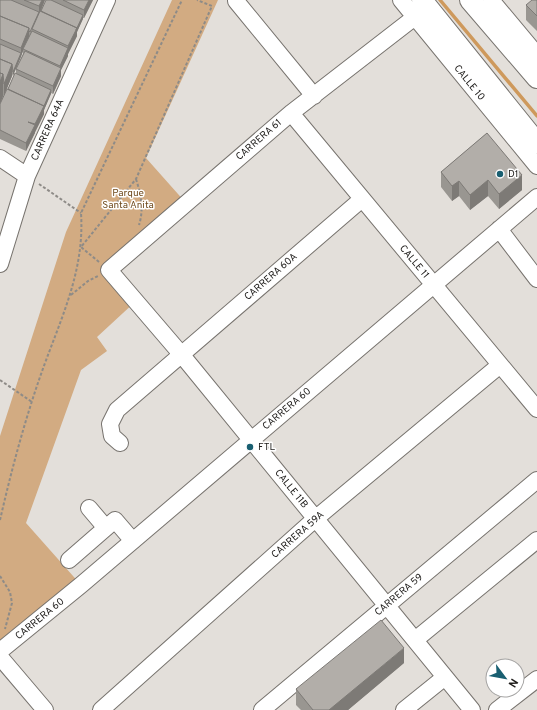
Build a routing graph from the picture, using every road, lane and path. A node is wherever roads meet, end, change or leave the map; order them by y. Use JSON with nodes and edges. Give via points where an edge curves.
{"nodes":[{"id":1,"x":107,"y":0,"type":"edge"},
{"id":2,"x":182,"y":0,"type":"edge"},
{"id":3,"x":197,"y":0,"type":"edge"},
{"id":4,"x":401,"y":0,"type":"edge"},
{"id":5,"x":470,"y":0,"type":"edge"},
{"id":6,"x":491,"y":0,"type":"edge"},
{"id":7,"x":236,"y":1,"type":"dead end"},
{"id":8,"x":418,"y":8,"type":"edge"},
{"id":9,"x":537,"y":55,"type":"edge"},
{"id":10,"x":537,"y":78,"type":"edge"},
{"id":11,"x":314,"y":96,"type":"junction"},
{"id":12,"x":291,"y":113,"type":"junction"},
{"id":13,"x":537,"y":143,"type":"edge"},
{"id":14,"x":0,"y":158,"type":"edge"},
{"id":15,"x":537,"y":166,"type":"edge"},
{"id":16,"x":27,"y":176,"type":"junction"},
{"id":17,"x":136,"y":179,"type":"junction"},
{"id":18,"x":537,"y":197,"type":"edge"},
{"id":19,"x":362,"y":199,"type":"junction"},
{"id":20,"x":81,"y":213,"type":"junction"},
{"id":21,"x":499,"y":229,"type":"junction"},
{"id":22,"x":138,"y":230,"type":"dead end"},
{"id":23,"x":81,"y":247,"type":"junction"},
{"id":24,"x":93,"y":257,"type":"junction"},
{"id":25,"x":0,"y":264,"type":"edge"},
{"id":26,"x":104,"y":264,"type":"junction"},
{"id":27,"x":537,"y":279,"type":"edge"},
{"id":28,"x":433,"y":285,"type":"junction"},
{"id":29,"x":70,"y":296,"type":"junction"},
{"id":30,"x":181,"y":354,"type":"junction"},
{"id":31,"x":500,"y":365,"type":"junction"},
{"id":32,"x":0,"y":380,"type":"edge"},
{"id":33,"x":32,"y":402,"type":"junction"},
{"id":34,"x":537,"y":409,"type":"edge"},
{"id":35,"x":251,"y":440,"type":"junction"},
{"id":36,"x":120,"y":443,"type":"dead end"},
{"id":37,"x":537,"y":480,"type":"edge"},
{"id":38,"x":89,"y":508,"type":"dead end"},
{"id":39,"x":316,"y":519,"type":"junction"},
{"id":40,"x":0,"y":520,"type":"edge"},
{"id":41,"x":106,"y":528,"type":"junction"},
{"id":42,"x":537,"y":540,"type":"edge"},
{"id":43,"x":133,"y":541,"type":"junction"},
{"id":44,"x":69,"y":560,"type":"dead end"},
{"id":45,"x":0,"y":576,"type":"edge"},
{"id":46,"x":387,"y":606,"type":"junction"},
{"id":47,"x":4,"y":634,"type":"dead end"},
{"id":48,"x":415,"y":640,"type":"junction"},
{"id":49,"x":0,"y":651,"type":"edge"},
{"id":50,"x":0,"y":657,"type":"edge"},
{"id":51,"x":445,"y":677,"type":"junction"},
{"id":52,"x":537,"y":679,"type":"edge"},
{"id":53,"x":45,"y":710,"type":"edge"},
{"id":54,"x":101,"y":710,"type":"edge"},
{"id":55,"x":262,"y":710,"type":"edge"},
{"id":56,"x":404,"y":710,"type":"edge"},
{"id":57,"x":472,"y":710,"type":"edge"},
{"id":58,"x":497,"y":710,"type":"edge"}],
"edges":[{"from":1,"to":16,"type":"street","name":"CARRERA 64A"},
{"from":2,"to":20,"type":"path"},
{"from":3,"to":17,"type":"path","via":[[212,6]]},
{"from":4,"to":8,"type":"street","name":"CALLE 10"},
{"from":5,"to":10,"type":"main road"},
{"from":6,"to":9,"type":"street"},
{"from":7,"to":11,"type":"street"},
{"from":8,"to":11,"type":"street","name":"CARRERA 61"},
{"from":8,"to":13,"type":"main road","name":"CALLE 10"},
{"from":8,"to":15,"type":"street","name":"CALLE 10"},
{"from":11,"to":12,"type":"street","name":"CARRERA 61"},
{"from":12,"to":19,"type":"street","name":"CALLE 11"},
{"from":12,"to":26,"type":"street","name":"CARRERA 61"},
{"from":14,"to":16,"type":"street"},
{"from":16,"to":20,"type":"path"},
{"from":16,"to":25,"type":"street","name":"CARRERA 64A"},
{"from":17,"to":22,"type":"path","via":[[141,196],[142,216]]},
{"from":17,"to":23,"type":"path"},
{"from":18,"to":21,"type":"street","name":"CARRERA 60"},
{"from":19,"to":28,"type":"street","name":"CALLE 11"},
{"from":19,"to":30,"type":"street","name":"CARRERA 60A"},
{"from":20,"to":23,"type":"path"},
{"from":21,"to":27,"type":"street"},
{"from":21,"to":28,"type":"street","name":"CARRERA 60"},
{"from":23,"to":24,"type":"path"},
{"from":23,"to":29,"type":"path"},
{"from":24,"to":26,"type":"path"},
{"from":24,"to":26,"type":"path"},
{"from":26,"to":29,"type":"path"},
{"from":26,"to":30,"type":"street","name":"CALLE 11B"},
{"from":28,"to":31,"type":"street","name":"CALLE 11"},
{"from":28,"to":35,"type":"street","name":"CARRERA 60"},
{"from":29,"to":33,"type":"path"},
{"from":30,"to":35,"type":"street","name":"CALLE 11B"},
{"from":30,"to":36,"type":"street","name":"CARRERA 60A","via":[[117,410],[110,424],[112,436]]},
{"from":31,"to":34,"type":"street","name":"CALLE 11"},
{"from":31,"to":39,"type":"street","name":"CARRERA 59A"},
{"from":32,"to":33,"type":"path"},
{"from":33,"to":40,"type":"path"},
{"from":35,"to":39,"type":"street","name":"CALLE 11B"},
{"from":35,"to":43,"type":"street","name":"CARRERA 60"},
{"from":37,"to":46,"type":"street","name":"CARRERA 59"},
{"from":38,"to":41,"type":"street"},
{"from":39,"to":46,"type":"street","name":"CALLE 11B"},
{"from":39,"to":54,"type":"street","name":"CARRERA 59A"},
{"from":41,"to":43,"type":"street","via":[[115,520]]},
{"from":41,"to":44,"type":"street"},
{"from":42,"to":48,"type":"street"},
{"from":43,"to":49,"type":"street","name":"CARRERA 60"},
{"from":45,"to":47,"type":"path","via":[[10,592],[12,602]]},
{"from":46,"to":48,"type":"street","name":"CALLE 11B"},
{"from":46,"to":55,"type":"street","name":"CARRERA 59"},
{"from":48,"to":51,"type":"street","name":"CALLE 11B"},
{"from":50,"to":53,"type":"street"},
{"from":51,"to":56,"type":"street"},
{"from":51,"to":57,"type":"street","name":"CALLE 11B"},
{"from":52,"to":58,"type":"street"}]}
